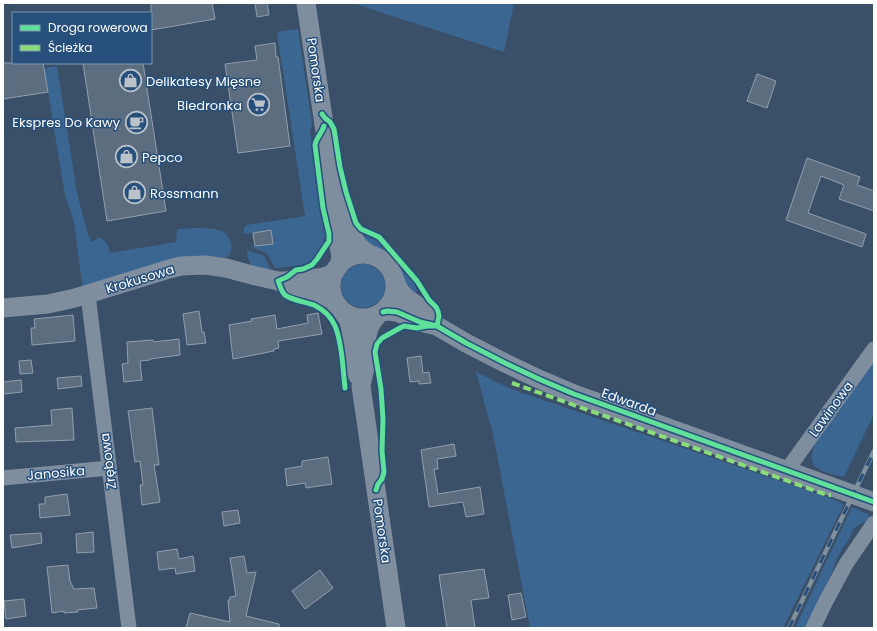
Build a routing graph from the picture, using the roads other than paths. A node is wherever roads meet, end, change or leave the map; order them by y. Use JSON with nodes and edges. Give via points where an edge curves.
{"nodes":[{"id":1,"x":306,"y":3,"type":"edge"},
{"id":2,"x":333,"y":185,"type":"junction"},
{"id":3,"x":371,"y":255,"type":"junction"},
{"id":4,"x":337,"y":268,"type":"junction"},
{"id":5,"x":395,"y":280,"type":"junction"},
{"id":6,"x":278,"y":281,"type":"junction"},
{"id":7,"x":88,"y":295,"type":"junction"},
{"id":8,"x":3,"y":308,"type":"edge"},
{"id":9,"x":340,"y":308,"type":"junction"},
{"id":10,"x":380,"y":314,"type":"junction"},
{"id":11,"x":437,"y":326,"type":"junction"},
{"id":12,"x":874,"y":349,"type":"edge"},
{"id":13,"x":362,"y":386,"type":"junction"},
{"id":14,"x":109,"y":468,"type":"junction"},
{"id":15,"x":787,"y":470,"type":"junction"},
{"id":16,"x":3,"y":478,"type":"edge"},
{"id":17,"x":874,"y":502,"type":"edge"},
{"id":18,"x":874,"y":523,"type":"edge"},
{"id":19,"x":128,"y":628,"type":"edge"},
{"id":20,"x":396,"y":628,"type":"edge"},
{"id":21,"x":813,"y":628,"type":"edge"}],
"edges":[{"from":1,"to":2,"type":"street","name":"Pomorska"},
{"from":2,"to":3,"type":"street","name":"Pomorska","via":[[357,245]]},
{"from":2,"to":4,"type":"street","name":"Pomorska","via":[[334,222],[341,256]]},
{"from":3,"to":4,"type":"street","via":[[350,257]]},
{"from":3,"to":5,"type":"street","via":[[384,262]]},
{"from":4,"to":6,"type":"street","name":"Krokusowa","via":[[329,276],[322,278]]},
{"from":4,"to":9,"type":"street","via":[[331,286],[334,300]]},
{"from":5,"to":10,"type":"street","via":[[395,295]]},
{"from":5,"to":11,"type":"street","name":"Edwarda","via":[[406,298],[425,312]]},
{"from":6,"to":7,"type":"street","name":"Krokusowa","via":[[221,267],[194,265],[157,272]]},
{"from":6,"to":9,"type":"street","name":"Krokusowa","via":[[296,290],[327,297]]},
{"from":7,"to":8,"type":"street","name":"Krokusowa","via":[[48,304]]},
{"from":7,"to":14,"type":"street","name":"Zrębowa"},
{"from":9,"to":10,"type":"street","via":[[355,318],[370,318]]},
{"from":9,"to":13,"type":"street","name":"Pomorska","via":[[351,327],[354,366]]},
{"from":10,"to":11,"type":"street","name":"Edwarda","via":[[387,311],[397,312]]},
{"from":10,"to":13,"type":"street","name":"Pomorska","via":[[370,324],[367,336]]},
{"from":11,"to":15,"type":"street","name":"Edwarda","via":[[505,363],[574,394]]},
{"from":12,"to":15,"type":"street","name":"Lawinowa"},
{"from":13,"to":20,"type":"street","name":"Pomorska"},
{"from":14,"to":16,"type":"street","name":"Janosika"},
{"from":14,"to":19,"type":"street","name":"Zrębowa"},
{"from":15,"to":17,"type":"street","name":"Edwarda"},
{"from":18,"to":21,"type":"street","via":[[846,564]]}]}
